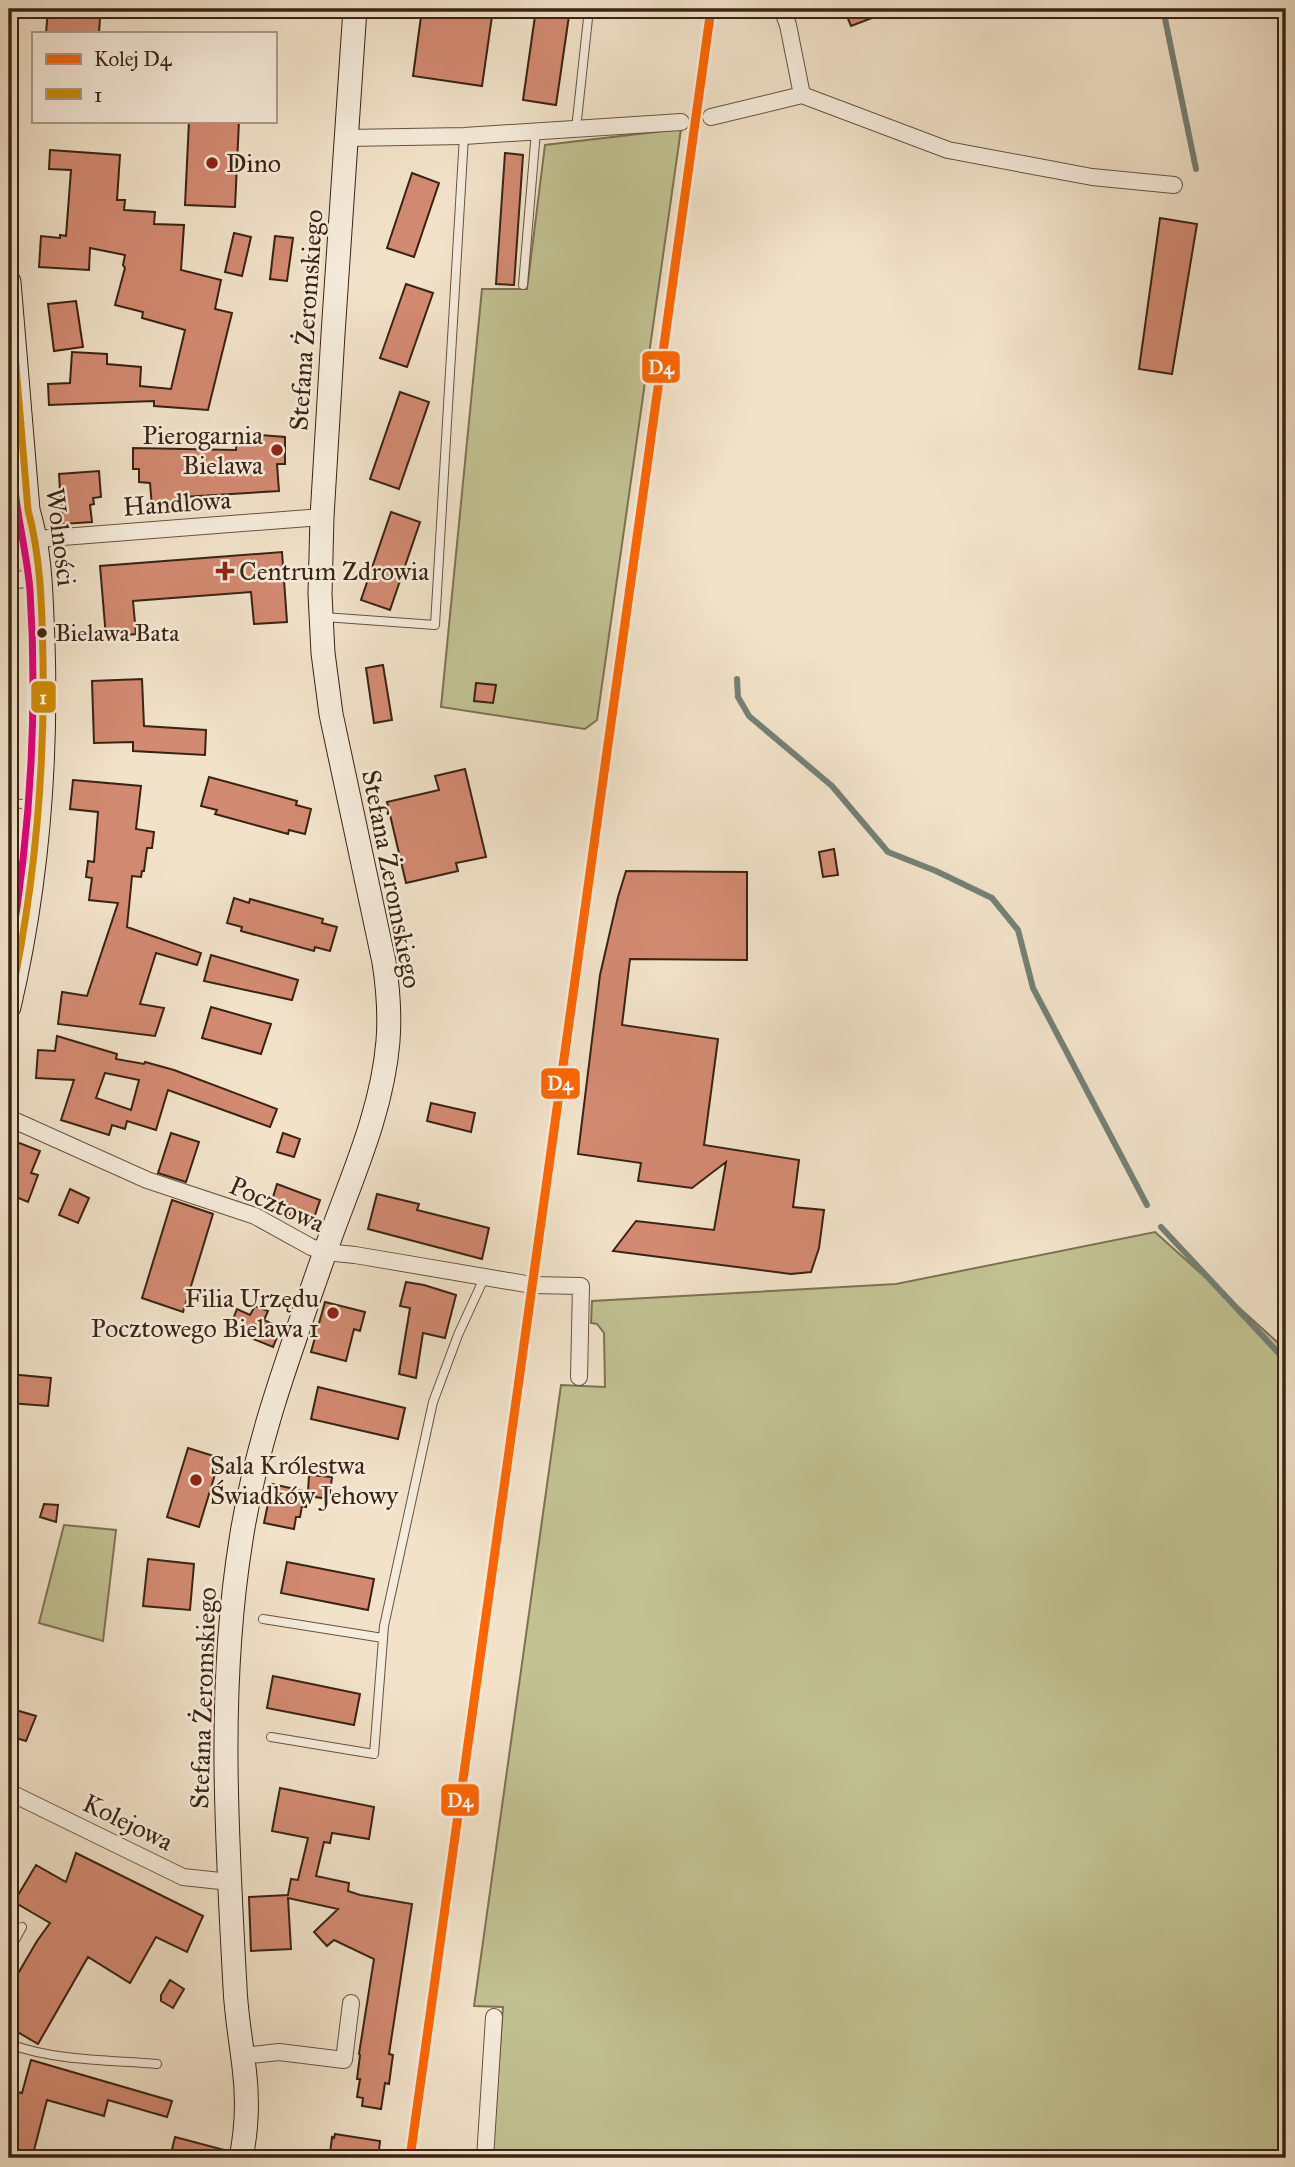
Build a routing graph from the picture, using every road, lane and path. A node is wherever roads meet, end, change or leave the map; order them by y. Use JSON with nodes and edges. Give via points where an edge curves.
{"nodes":[{"id":1,"x":355,"y":9,"type":"edge"},
{"id":2,"x":589,"y":9,"type":"edge"},
{"id":3,"x":782,"y":9,"type":"edge"},
{"id":4,"x":802,"y":95,"type":"junction"},
{"id":5,"x":711,"y":117,"type":"dead end"},
{"id":6,"x":681,"y":122,"type":"dead end"},
{"id":7,"x":576,"y":129,"type":"junction"},
{"id":8,"x":536,"y":131,"type":"junction"},
{"id":9,"x":464,"y":136,"type":"junction"},
{"id":10,"x":346,"y":138,"type":"junction"},
{"id":11,"x":1174,"y":185,"type":"dead end"},
{"id":12,"x":9,"y":282,"type":"edge"},
{"id":13,"x":523,"y":285,"type":"dead end"},
{"id":14,"x":322,"y":517,"type":"junction"},
{"id":15,"x":37,"y":539,"type":"junction"},
{"id":16,"x":40,"y":577,"type":"junction"},
{"id":17,"x":9,"y":581,"type":"edge"},
{"id":18,"x":321,"y":617,"type":"junction"},
{"id":19,"x":9,"y":803,"type":"edge"},
{"id":20,"x":40,"y":805,"type":"junction"},
{"id":21,"x":9,"y":1006,"type":"edge"},
{"id":22,"x":9,"y":1118,"type":"edge"},
{"id":23,"x":325,"y":1252,"type":"junction"},
{"id":24,"x":485,"y":1276,"type":"junction"},
{"id":25,"x":579,"y":1377,"type":"dead end"},
{"id":26,"x":263,"y":1619,"type":"dead end"},
{"id":27,"x":383,"y":1638,"type":"junction"},
{"id":28,"x":271,"y":1737,"type":"dead end"},
{"id":29,"x":9,"y":1792,"type":"edge"},
{"id":30,"x":230,"y":1882,"type":"junction"},
{"id":31,"x":22,"y":1927,"type":"dead end"},
{"id":32,"x":9,"y":1951,"type":"edge"},
{"id":33,"x":351,"y":2003,"type":"dead end"},
{"id":34,"x":494,"y":2017,"type":"dead end"},
{"id":35,"x":9,"y":2044,"type":"edge"},
{"id":36,"x":243,"y":2056,"type":"junction"},
{"id":37,"x":157,"y":2064,"type":"dead end"},
{"id":38,"x":241,"y":2158,"type":"edge"},
{"id":39,"x":485,"y":2158,"type":"edge"}],
"edges":[{"from":1,"to":10,"type":"street","name":"Stefana Żeromskiego"},
{"from":2,"to":7,"type":"lane"},
{"from":3,"to":4,"type":"street"},
{"from":4,"to":5,"type":"street"},
{"from":4,"to":11,"type":"street","via":[[948,150],[1092,177]]},
{"from":6,"to":7,"type":"street"},
{"from":7,"to":8,"type":"street"},
{"from":8,"to":9,"type":"street"},
{"from":8,"to":13,"type":"lane"},
{"from":9,"to":10,"type":"street"},
{"from":9,"to":18,"type":"lane","via":[[435,625]]},
{"from":10,"to":14,"type":"street","name":"Stefana Żeromskiego"},
{"from":12,"to":15,"type":"street","name":"Wolności","via":[[28,510]]},
{"from":14,"to":15,"type":"street","name":"Handlowa"},
{"from":14,"to":18,"type":"street","name":"Stefana Żeromskiego"},
{"from":15,"to":16,"type":"street","name":"Wolności"},
{"from":16,"to":17,"type":"street"},
{"from":16,"to":20,"type":"street","name":"Wolności","via":[[44,671]]},
{"from":18,"to":23,"type":"street","name":"Stefana Żeromskiego","via":[[331,714],[382,952],[389,1015],[386,1063],[376,1109]]},
{"from":19,"to":20,"type":"lane"},
{"from":20,"to":21,"type":"street","name":"Wolności","via":[[31,892]]},
{"from":22,"to":23,"type":"street","name":"Pocztowa","via":[[147,1180],[255,1216]]},
{"from":23,"to":24,"type":"street","name":"Pocztowa"},
{"from":23,"to":30,"type":"street","name":"Stefana Żeromskiego","via":[[268,1420],[240,1542],[225,1716]]},
{"from":24,"to":25,"type":"street","name":"Pocztowa","via":[[532,1285],[581,1286]]},
{"from":24,"to":27,"type":"lane","via":[[433,1402]]},
{"from":26,"to":27,"type":"lane"},
{"from":27,"to":28,"type":"lane","via":[[374,1754]]},
{"from":29,"to":30,"type":"street","name":"Kolejowa","via":[[183,1877]]},
{"from":30,"to":36,"type":"street","name":"Stefana Żeromskiego","via":[[235,1999]]},
{"from":31,"to":32,"type":"lane"},
{"from":33,"to":36,"type":"street","via":[[344,2060],[274,2052]]},
{"from":34,"to":39,"type":"street"},
{"from":35,"to":37,"type":"lane","via":[[54,2056]]},
{"from":36,"to":38,"type":"street","name":"Stefana Żeromskiego","via":[[246,2105]]}]}
